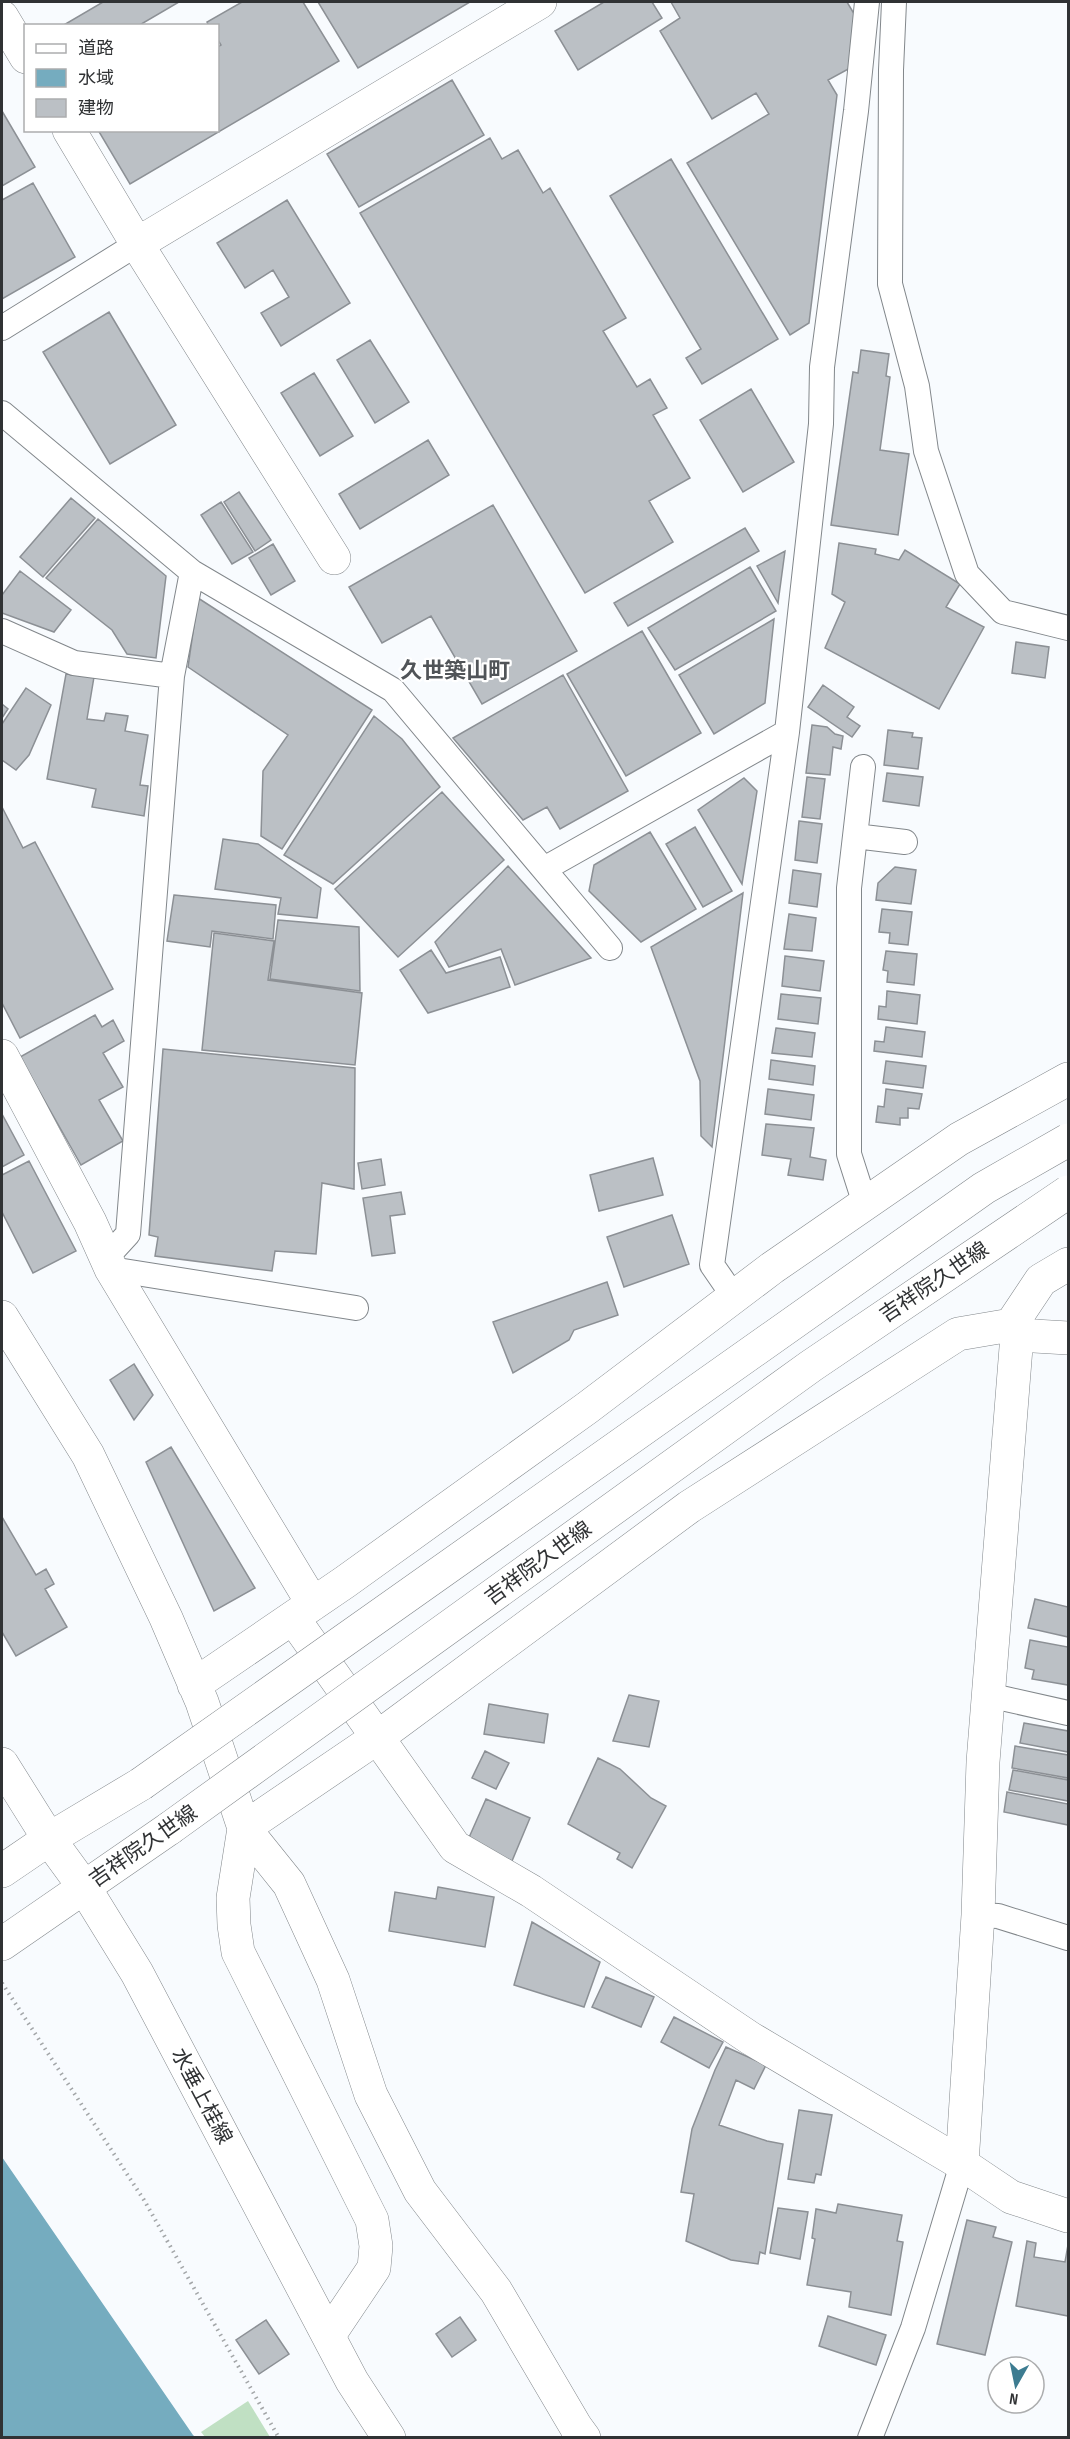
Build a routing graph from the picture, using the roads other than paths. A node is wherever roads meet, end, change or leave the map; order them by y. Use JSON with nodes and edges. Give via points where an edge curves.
{"nodes":[{"id":1,"x":540,"y":2,"type":"edge"},
{"id":2,"x":867,"y":2,"type":"edge"},
{"id":3,"x":894,"y":2,"type":"edge"},
{"id":4,"x":2,"y":16,"type":"edge"},
{"id":5,"x":24,"y":54,"type":"edge"},
{"id":6,"x":70,"y":132,"type":"edge"},
{"id":7,"x":137,"y":244,"type":"junction"},
{"id":8,"x":2,"y":328,"type":"edge"},
{"id":9,"x":2,"y":413,"type":"edge"},
{"id":10,"x":334,"y":558,"type":"dead end"},
{"id":11,"x":192,"y":572,"type":"junction"},
{"id":12,"x":1068,"y":628,"type":"edge"},
{"id":13,"x":2,"y":631,"type":"edge"},
{"id":14,"x":172,"y":676,"type":"junction"},
{"id":15,"x":788,"y":732,"type":"junction"},
{"id":16,"x":863,"y":767,"type":"dead end"},
{"id":17,"x":855,"y":836,"type":"junction"},
{"id":18,"x":905,"y":842,"type":"dead end"},
{"id":19,"x":544,"y":869,"type":"junction"},
{"id":20,"x":610,"y":948,"type":"dead end"},
{"id":21,"x":2,"y":1056,"type":"edge"},
{"id":22,"x":1068,"y":1078,"type":"edge"},
{"id":23,"x":1068,"y":1140,"type":"edge"},
{"id":24,"x":1068,"y":1192,"type":"edge"},
{"id":25,"x":865,"y":1204,"type":"junction"},
{"id":26,"x":108,"y":1263,"type":"junction"},
{"id":27,"x":1068,"y":1264,"type":"edge"},
{"id":28,"x":734,"y":1297,"type":"junction"},
{"id":29,"x":356,"y":1308,"type":"dead end"},
{"id":30,"x":2,"y":1317,"type":"edge"},
{"id":31,"x":1014,"y":1330,"type":"junction"},
{"id":32,"x":1068,"y":1338,"type":"edge"},
{"id":33,"x":303,"y":1611,"type":"junction"},
{"id":34,"x":194,"y":1685,"type":"junction"},
{"id":35,"x":988,"y":1695,"type":"junction"},
{"id":36,"x":1068,"y":1713,"type":"edge"},
{"id":37,"x":378,"y":1737,"type":"junction"},
{"id":38,"x":2,"y":1764,"type":"edge"},
{"id":39,"x":244,"y":1828,"type":"junction"},
{"id":40,"x":49,"y":1839,"type":"junction"},
{"id":41,"x":2,"y":1871,"type":"edge"},
{"id":42,"x":84,"y":1887,"type":"junction"},
{"id":43,"x":978,"y":1915,"type":"junction"},
{"id":44,"x":1068,"y":1938,"type":"edge"},
{"id":45,"x":6,"y":1941,"type":"edge"},
{"id":46,"x":962,"y":2164,"type":"junction"},
{"id":47,"x":1068,"y":2216,"type":"edge"},
{"id":48,"x":329,"y":2335,"type":"junction"},
{"id":49,"x":389,"y":2438,"type":"edge"},
{"id":50,"x":584,"y":2438,"type":"edge"},
{"id":51,"x":870,"y":2438,"type":"edge"}],
"edges":[{"from":1,"to":7,"type":"street"},
{"from":2,"to":15,"type":"lane","via":[[822,367],[821,424]]},
{"from":3,"to":12,"type":"lane","via":[[890,284],[917,386],[926,451],[967,574],[1003,612]]},
{"from":4,"to":5,"type":"street"},
{"from":6,"to":7,"type":"street"},
{"from":7,"to":8,"type":"lane"},
{"from":7,"to":10,"type":"street"},
{"from":9,"to":11,"type":"lane"},
{"from":11,"to":14,"type":"lane"},
{"from":11,"to":19,"type":"lane","via":[[393,690]]},
{"from":13,"to":14,"type":"lane","via":[[74,663]]},
{"from":14,"to":26,"type":"lane","via":[[128,1234]]},
{"from":15,"to":19,"type":"lane"},
{"from":15,"to":28,"type":"lane","via":[[712,1265]]},
{"from":16,"to":17,"type":"lane"},
{"from":17,"to":18,"type":"lane"},
{"from":17,"to":25,"type":"lane","via":[[849,888],[849,1154]]},
{"from":19,"to":20,"type":"lane"},
{"from":21,"to":26,"type":"street"},
{"from":22,"to":25,"type":"street","via":[[958,1139]]},
{"from":23,"to":40,"type":"street","bridge":true,"via":[[984,1188],[141,1784]]},
{"from":24,"to":42,"type":"street","name":"吉祥院久世線","bridge":true,"via":[[801,1373]]},
{"from":25,"to":28,"type":"street"},
{"from":26,"to":29,"type":"lane"},
{"from":26,"to":33,"type":"street"},
{"from":27,"to":31,"type":"street","via":[[1041,1280]]},
{"from":28,"to":33,"type":"street","via":[[587,1408]]},
{"from":30,"to":34,"type":"street","via":[[88,1455]]},
{"from":31,"to":32,"type":"street"},
{"from":31,"to":35,"type":"street"},
{"from":31,"to":37,"type":"street","via":[[958,1334],[689,1507]]},
{"from":33,"to":34,"type":"street"},
{"from":33,"to":37,"type":"street"},
{"from":34,"to":39,"type":"street"},
{"from":35,"to":36,"type":"lane"},
{"from":35,"to":43,"type":"street"},
{"from":37,"to":39,"type":"street"},
{"from":37,"to":46,"type":"street","via":[[456,1847],[531,1892],[750,2038]]},
{"from":38,"to":40,"type":"street","name":"水垂上桂線"},
{"from":39,"to":48,"type":"street","via":[[233,1898],[238,1952],[372,2220],[374,2268]]},
{"from":39,"to":50,"type":"street","via":[[289,1884],[333,1980],[371,2095],[420,2191],[496,2291]]},
{"from":40,"to":41,"type":"street"},
{"from":40,"to":42,"type":"street","name":"水垂上桂線"},
{"from":42,"to":45,"type":"street","name":"吉祥院久世線"},
{"from":42,"to":48,"type":"street","name":"水垂上桂線","via":[[136,1973]]},
{"from":43,"to":44,"type":"lane","via":[[998,1916]]},
{"from":43,"to":46,"type":"street"},
{"from":46,"to":47,"type":"street","via":[[1011,2198]]},
{"from":46,"to":51,"type":"lane","via":[[913,2328]]},
{"from":48,"to":49,"type":"street","name":"水垂上桂線","via":[[352,2381]]}]}
